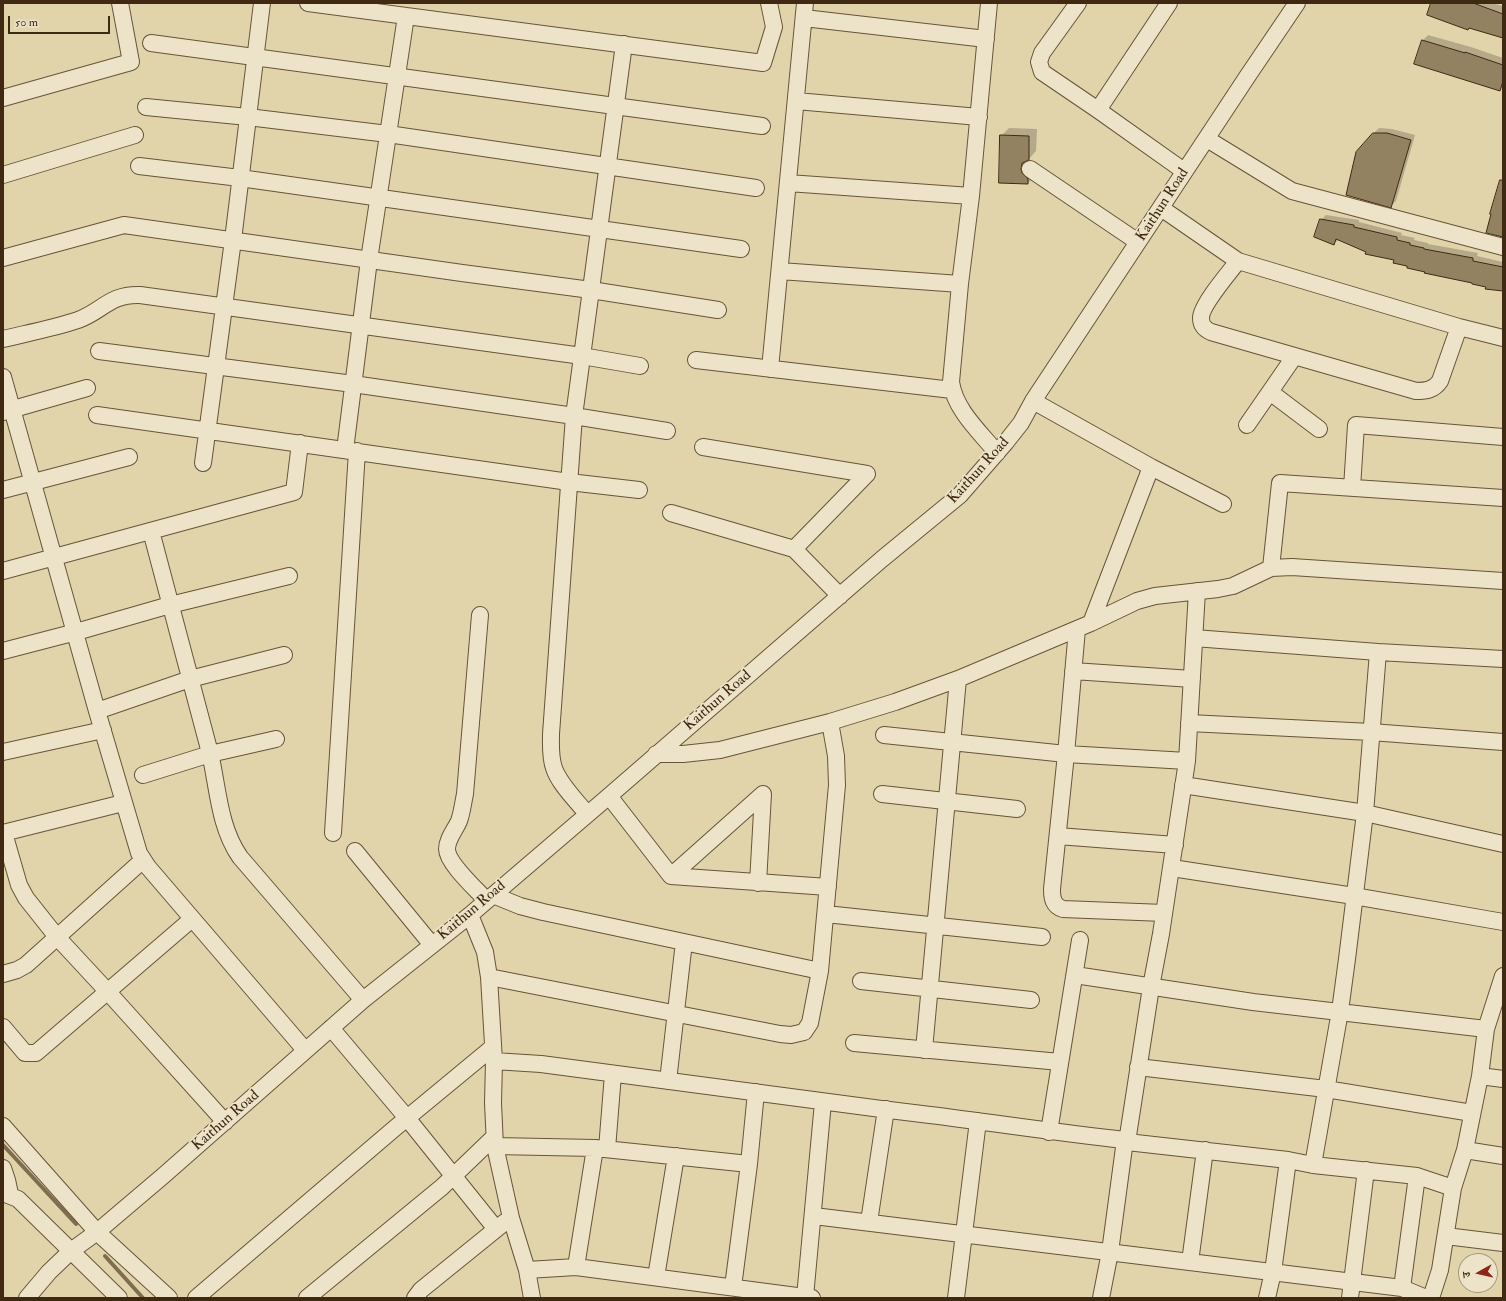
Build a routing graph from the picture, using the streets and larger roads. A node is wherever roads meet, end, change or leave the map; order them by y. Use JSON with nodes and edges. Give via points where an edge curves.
{"nodes":[{"id":1,"x":120,"y":3,"type":"edge"},
{"id":2,"x":262,"y":3,"type":"edge"},
{"id":3,"x":308,"y":3,"type":"edge"},
{"id":4,"x":769,"y":3,"type":"edge"},
{"id":5,"x":989,"y":3,"type":"edge"},
{"id":6,"x":1078,"y":3,"type":"edge"},
{"id":7,"x":1169,"y":3,"type":"edge"},
{"id":8,"x":1292,"y":5,"type":"edge"},
{"id":9,"x":805,"y":11,"type":"edge"},
{"id":10,"x":406,"y":16,"type":"junction"},
{"id":11,"x":986,"y":39,"type":"junction"},
{"id":12,"x":151,"y":43,"type":"dead end"},
{"id":13,"x":624,"y":44,"type":"junction"},
{"id":14,"x":255,"y":58,"type":"junction"},
{"id":15,"x":397,"y":77,"type":"junction"},
{"id":16,"x":3,"y":98,"type":"edge"},
{"id":17,"x":796,"y":101,"type":"junction"},
{"id":18,"x":146,"y":107,"type":"dead end"},
{"id":19,"x":616,"y":107,"type":"junction"},
{"id":20,"x":1098,"y":110,"type":"junction"},
{"id":21,"x":248,"y":117,"type":"junction"},
{"id":22,"x":978,"y":117,"type":"junction"},
{"id":23,"x":762,"y":126,"type":"dead end"},
{"id":24,"x":388,"y":134,"type":"junction"},
{"id":25,"x":135,"y":135,"type":"dead end"},
{"id":26,"x":1207,"y":139,"type":"junction"},
{"id":27,"x":139,"y":166,"type":"dead end"},
{"id":28,"x":607,"y":166,"type":"junction"},
{"id":29,"x":1030,"y":169,"type":"dead end"},
{"id":30,"x":1184,"y":171,"type":"junction"},
{"id":31,"x":3,"y":174,"type":"edge"},
{"id":32,"x":240,"y":178,"type":"junction"},
{"id":33,"x":788,"y":183,"type":"junction"},
{"id":34,"x":756,"y":188,"type":"dead end"},
{"id":35,"x":971,"y":196,"type":"junction"},
{"id":36,"x":378,"y":199,"type":"junction"},
{"id":37,"x":1161,"y":208,"type":"junction"},
{"id":38,"x":599,"y":230,"type":"junction"},
{"id":39,"x":233,"y":240,"type":"junction"},
{"id":40,"x":1138,"y":242,"type":"junction"},
{"id":41,"x":1503,"y":247,"type":"edge"},
{"id":42,"x":741,"y":249,"type":"dead end"},
{"id":43,"x":3,"y":258,"type":"edge"},
{"id":44,"x":369,"y":260,"type":"junction"},
{"id":45,"x":1238,"y":261,"type":"junction"},
{"id":46,"x":780,"y":271,"type":"junction"},
{"id":47,"x":960,"y":284,"type":"junction"},
{"id":48,"x":591,"y":290,"type":"junction"},
{"id":49,"x":224,"y":306,"type":"junction"},
{"id":50,"x":718,"y":310,"type":"dead end"},
{"id":51,"x":361,"y":326,"type":"junction"},
{"id":52,"x":1459,"y":327,"type":"junction"},
{"id":53,"x":1503,"y":338,"type":"edge"},
{"id":54,"x":3,"y":339,"type":"edge"},
{"id":55,"x":99,"y":351,"type":"dead end"},
{"id":56,"x":582,"y":356,"type":"junction"},
{"id":57,"x":1294,"y":357,"type":"junction"},
{"id":58,"x":696,"y":360,"type":"dead end"},
{"id":59,"x":640,"y":366,"type":"dead end"},
{"id":60,"x":216,"y":367,"type":"junction"},
{"id":61,"x":770,"y":369,"type":"junction"},
{"id":62,"x":3,"y":377,"type":"edge"},
{"id":63,"x":353,"y":384,"type":"junction"},
{"id":64,"x":87,"y":388,"type":"dead end"},
{"id":65,"x":952,"y":390,"type":"junction"},
{"id":66,"x":1270,"y":392,"type":"junction"},
{"id":67,"x":1033,"y":401,"type":"junction"},
{"id":68,"x":8,"y":411,"type":"edge"},
{"id":69,"x":97,"y":414,"type":"dead end"},
{"id":70,"x":574,"y":416,"type":"junction"},
{"id":71,"x":1247,"y":425,"type":"dead end"},
{"id":72,"x":1319,"y":429,"type":"dead end"},
{"id":73,"x":207,"y":430,"type":"junction"},
{"id":74,"x":668,"y":430,"type":"dead end"},
{"id":75,"x":1503,"y":437,"type":"edge"},
{"id":76,"x":300,"y":443,"type":"junction"},
{"id":77,"x":703,"y":447,"type":"dead end"},
{"id":78,"x":351,"y":450,"type":"junction"},
{"id":79,"x":997,"y":453,"type":"junction"},
{"id":80,"x":129,"y":456,"type":"dead end"},
{"id":81,"x":203,"y":463,"type":"dead end"},
{"id":82,"x":1151,"y":467,"type":"junction"},
{"id":83,"x":33,"y":482,"type":"junction"},
{"id":84,"x":569,"y":482,"type":"junction"},
{"id":85,"x":1352,"y":488,"type":"junction"},
{"id":86,"x":3,"y":490,"type":"edge"},
{"id":87,"x":639,"y":490,"type":"dead end"},
{"id":88,"x":1503,"y":498,"type":"edge"},
{"id":89,"x":1223,"y":504,"type":"dead end"},
{"id":90,"x":671,"y":513,"type":"dead end"},
{"id":91,"x":151,"y":531,"type":"junction"},
{"id":92,"x":794,"y":548,"type":"junction"},
{"id":93,"x":54,"y":557,"type":"junction"},
{"id":94,"x":1271,"y":568,"type":"junction"},
{"id":95,"x":3,"y":571,"type":"edge"},
{"id":96,"x":289,"y":576,"type":"dead end"},
{"id":97,"x":1503,"y":581,"type":"edge"},
{"id":98,"x":1197,"y":591,"type":"junction"},
{"id":99,"x":840,"y":596,"type":"junction"},
{"id":100,"x":170,"y":605,"type":"junction"},
{"id":101,"x":480,"y":615,"type":"dead end"},
{"id":102,"x":1084,"y":626,"type":"junction"},
{"id":103,"x":76,"y":632,"type":"junction"},
{"id":104,"x":1194,"y":638,"type":"junction"},
{"id":105,"x":3,"y":651,"type":"edge"},
{"id":106,"x":1378,"y":652,"type":"junction"},
{"id":107,"x":284,"y":655,"type":"dead end"},
{"id":108,"x":1503,"y":659,"type":"edge"},
{"id":109,"x":1073,"y":671,"type":"junction"},
{"id":110,"x":190,"y":679,"type":"junction"},
{"id":111,"x":958,"y":679,"type":"junction"},
{"id":112,"x":1192,"y":679,"type":"junction"},
{"id":113,"x":97,"y":711,"type":"junction"},
{"id":114,"x":830,"y":722,"type":"junction"},
{"id":115,"x":1189,"y":723,"type":"junction"},
{"id":116,"x":103,"y":730,"type":"junction"},
{"id":117,"x":1371,"y":732,"type":"junction"},
{"id":118,"x":884,"y":735,"type":"dead end"},
{"id":119,"x":276,"y":739,"type":"dead end"},
{"id":120,"x":952,"y":742,"type":"junction"},
{"id":121,"x":1503,"y":742,"type":"edge"},
{"id":122,"x":3,"y":750,"type":"edge"},
{"id":123,"x":210,"y":754,"type":"junction"},
{"id":124,"x":656,"y":754,"type":"junction"},
{"id":125,"x":1066,"y":754,"type":"junction"},
{"id":126,"x":1187,"y":761,"type":"junction"},
{"id":127,"x":143,"y":775,"type":"dead end"},
{"id":128,"x":1183,"y":785,"type":"junction"},
{"id":129,"x":882,"y":794,"type":"dead end"},
{"id":130,"x":609,"y":796,"type":"junction"},
{"id":131,"x":946,"y":802,"type":"junction"},
{"id":132,"x":124,"y":803,"type":"junction"},
{"id":133,"x":1017,"y":809,"type":"dead end"},
{"id":134,"x":1365,"y":813,"type":"junction"},
{"id":135,"x":587,"y":814,"type":"junction"},
{"id":136,"x":3,"y":833,"type":"edge"},
{"id":137,"x":333,"y":833,"type":"dead end"},
{"id":138,"x":1058,"y":836,"type":"junction"},
{"id":139,"x":1503,"y":844,"type":"edge"},
{"id":140,"x":1175,"y":845,"type":"junction"},
{"id":141,"x":355,"y":851,"type":"dead end"},
{"id":142,"x":143,"y":860,"type":"junction"},
{"id":143,"x":1172,"y":868,"type":"junction"},
{"id":144,"x":671,"y":876,"type":"junction"},
{"id":145,"x":758,"y":883,"type":"junction"},
{"id":146,"x":828,"y":887,"type":"junction"},
{"id":147,"x":1354,"y":896,"type":"junction"},
{"id":148,"x":489,"y":897,"type":"junction"},
{"id":149,"x":1164,"y":913,"type":"junction"},
{"id":150,"x":826,"y":914,"type":"junction"},
{"id":151,"x":470,"y":915,"type":"junction"},
{"id":152,"x":192,"y":919,"type":"junction"},
{"id":153,"x":1503,"y":922,"type":"edge"},
{"id":154,"x":935,"y":926,"type":"junction"},
{"id":155,"x":57,"y":937,"type":"junction"},
{"id":156,"x":1042,"y":937,"type":"dead end"},
{"id":157,"x":1080,"y":940,"type":"dead end"},
{"id":158,"x":684,"y":942,"type":"junction"},
{"id":159,"x":432,"y":945,"type":"junction"},
{"id":160,"x":820,"y":971,"type":"junction"},
{"id":161,"x":3,"y":974,"type":"edge"},
{"id":162,"x":1075,"y":975,"type":"junction"},
{"id":163,"x":1503,"y":976,"type":"edge"},
{"id":164,"x":489,"y":977,"type":"junction"},
{"id":165,"x":861,"y":981,"type":"dead end"},
{"id":166,"x":1151,"y":987,"type":"junction"},
{"id":167,"x":929,"y":989,"type":"junction"},
{"id":168,"x":108,"y":992,"type":"junction"},
{"id":169,"x":363,"y":1000,"type":"junction"},
{"id":170,"x":1031,"y":1000,"type":"dead end"},
{"id":171,"x":1340,"y":1011,"type":"junction"},
{"id":172,"x":676,"y":1014,"type":"junction"},
{"id":173,"x":3,"y":1027,"type":"edge"},
{"id":174,"x":331,"y":1028,"type":"junction"},
{"id":175,"x":1486,"y":1029,"type":"junction"},
{"id":176,"x":854,"y":1043,"type":"dead end"},
{"id":177,"x":305,"y":1050,"type":"junction"},
{"id":178,"x":924,"y":1050,"type":"junction"},
{"id":179,"x":493,"y":1054,"type":"junction"},
{"id":180,"x":1060,"y":1062,"type":"junction"},
{"id":181,"x":1138,"y":1067,"type":"junction"},
{"id":182,"x":613,"y":1074,"type":"junction"},
{"id":183,"x":1480,"y":1076,"type":"junction"},
{"id":184,"x":1503,"y":1079,"type":"edge"},
{"id":185,"x":668,"y":1081,"type":"junction"},
{"id":186,"x":1326,"y":1089,"type":"junction"},
{"id":187,"x":756,"y":1092,"type":"junction"},
{"id":188,"x":823,"y":1102,"type":"junction"},
{"id":189,"x":886,"y":1110,"type":"junction"},
{"id":190,"x":1472,"y":1113,"type":"junction"},
{"id":191,"x":407,"y":1118,"type":"junction"},
{"id":192,"x":978,"y":1121,"type":"junction"},
{"id":193,"x":224,"y":1122,"type":"junction"},
{"id":194,"x":3,"y":1126,"type":"edge"},
{"id":195,"x":1049,"y":1132,"type":"junction"},
{"id":196,"x":1126,"y":1141,"type":"junction"},
{"id":197,"x":495,"y":1142,"type":"junction"},
{"id":198,"x":601,"y":1148,"type":"junction"},
{"id":199,"x":1204,"y":1150,"type":"junction"},
{"id":200,"x":1465,"y":1150,"type":"junction"},
{"id":201,"x":676,"y":1156,"type":"junction"},
{"id":202,"x":1503,"y":1156,"type":"edge"},
{"id":203,"x":1288,"y":1160,"type":"junction"},
{"id":204,"x":749,"y":1164,"type":"junction"},
{"id":205,"x":1313,"y":1165,"type":"junction"},
{"id":206,"x":3,"y":1168,"type":"edge"},
{"id":207,"x":1366,"y":1170,"type":"junction"},
{"id":208,"x":454,"y":1175,"type":"junction"},
{"id":209,"x":1417,"y":1176,"type":"junction"},
{"id":210,"x":1453,"y":1188,"type":"junction"},
{"id":211,"x":6,"y":1193,"type":"edge"},
{"id":212,"x":814,"y":1216,"type":"junction"},
{"id":213,"x":511,"y":1218,"type":"junction"},
{"id":214,"x":869,"y":1222,"type":"junction"},
{"id":215,"x":496,"y":1229,"type":"junction"},
{"id":216,"x":97,"y":1232,"type":"junction"},
{"id":217,"x":964,"y":1234,"type":"junction"},
{"id":218,"x":1446,"y":1236,"type":"junction"},
{"id":219,"x":1503,"y":1243,"type":"edge"},
{"id":220,"x":71,"y":1251,"type":"junction"},
{"id":221,"x":1110,"y":1252,"type":"junction"},
{"id":222,"x":1190,"y":1262,"type":"junction"},
{"id":223,"x":576,"y":1267,"type":"junction"},
{"id":224,"x":527,"y":1270,"type":"junction"},
{"id":225,"x":1273,"y":1272,"type":"junction"},
{"id":226,"x":656,"y":1277,"type":"junction"},
{"id":227,"x":1353,"y":1282,"type":"junction"},
{"id":228,"x":733,"y":1287,"type":"junction"},
{"id":229,"x":1402,"y":1288,"type":"junction"},
{"id":230,"x":27,"y":1298,"type":"edge"},
{"id":231,"x":119,"y":1298,"type":"edge"},
{"id":232,"x":169,"y":1298,"type":"edge"},
{"id":233,"x":196,"y":1298,"type":"edge"},
{"id":234,"x":307,"y":1298,"type":"edge"},
{"id":235,"x":415,"y":1298,"type":"edge"},
{"id":236,"x":532,"y":1298,"type":"edge"},
{"id":237,"x":808,"y":1298,"type":"edge"},
{"id":238,"x":956,"y":1298,"type":"edge"},
{"id":239,"x":1101,"y":1298,"type":"edge"},
{"id":240,"x":1267,"y":1298,"type":"edge"},
{"id":241,"x":1350,"y":1298,"type":"edge"},
{"id":242,"x":1426,"y":1298,"type":"edge"},
{"id":243,"x":1431,"y":1298,"type":"edge"}],
"edges":[{"from":1,"to":16,"type":"street","via":[[130,62]]},
{"from":2,"to":14,"type":"street"},
{"from":3,"to":10,"type":"street"},
{"from":4,"to":13,"type":"street","via":[[774,27],[764,63]]},
{"from":5,"to":11,"type":"street"},
{"from":6,"to":20,"type":"street","via":[[1042,53],[1040,67],[1047,77]]},
{"from":7,"to":20,"type":"street"},
{"from":8,"to":26,"type":"street","name":"Kaithun Road"},
{"from":9,"to":11,"type":"street"},
{"from":9,"to":17,"type":"street"},
{"from":10,"to":13,"type":"street"},
{"from":10,"to":15,"type":"street"},
{"from":11,"to":22,"type":"street"},
{"from":12,"to":14,"type":"street"},
{"from":13,"to":19,"type":"street"},
{"from":14,"to":15,"type":"street"},
{"from":14,"to":21,"type":"street"},
{"from":15,"to":19,"type":"street"},
{"from":15,"to":24,"type":"street"},
{"from":17,"to":22,"type":"street"},
{"from":17,"to":33,"type":"street"},
{"from":18,"to":21,"type":"street"},
{"from":19,"to":23,"type":"street"},
{"from":19,"to":28,"type":"street"},
{"from":20,"to":30,"type":"street"},
{"from":21,"to":24,"type":"street"},
{"from":21,"to":32,"type":"street"},
{"from":22,"to":35,"type":"street"},
{"from":24,"to":28,"type":"street"},
{"from":24,"to":36,"type":"street"},
{"from":25,"to":31,"type":"street"},
{"from":26,"to":30,"type":"street","name":"Kaithun Road"},
{"from":26,"to":41,"type":"street","via":[[1292,191]]},
{"from":27,"to":32,"type":"street"},
{"from":28,"to":34,"type":"street"},
{"from":28,"to":38,"type":"street"},
{"from":29,"to":40,"type":"street"},
{"from":30,"to":37,"type":"street","name":"Kaithun Road"},
{"from":32,"to":36,"type":"street"},
{"from":32,"to":39,"type":"street"},
{"from":33,"to":35,"type":"street"},
{"from":33,"to":46,"type":"street"},
{"from":35,"to":47,"type":"street"},
{"from":36,"to":38,"type":"street"},
{"from":36,"to":44,"type":"street"},
{"from":37,"to":40,"type":"street","name":"Kaithun Road"},
{"from":37,"to":45,"type":"street"},
{"from":38,"to":42,"type":"street"},
{"from":38,"to":48,"type":"street"},
{"from":39,"to":43,"type":"street","via":[[124,225]]},
{"from":39,"to":44,"type":"street"},
{"from":39,"to":49,"type":"street"},
{"from":40,"to":67,"type":"street","name":"Kaithun Road"},
{"from":44,"to":48,"type":"street"},
{"from":44,"to":51,"type":"street"},
{"from":45,"to":52,"type":"street"},
{"from":45,"to":57,"type":"street","via":[[1206,304],[1201,313],[1202,324],[1211,332]]},
{"from":46,"to":47,"type":"street"},
{"from":46,"to":61,"type":"street"},
{"from":47,"to":65,"type":"street","via":[[951,374]]},
{"from":48,"to":50,"type":"street"},
{"from":48,"to":56,"type":"street"},
{"from":49,"to":51,"type":"street"},
{"from":49,"to":54,"type":"street","via":[[128,295],[108,302],[78,320]]},
{"from":49,"to":60,"type":"street"},
{"from":51,"to":56,"type":"street"},
{"from":51,"to":63,"type":"street"},
{"from":52,"to":53,"type":"street"},
{"from":52,"to":57,"type":"street","via":[[1440,381],[1432,389],[1423,391]]},
{"from":55,"to":60,"type":"street"},
{"from":56,"to":59,"type":"street"},
{"from":56,"to":70,"type":"street"},
{"from":57,"to":66,"type":"street"},
{"from":58,"to":61,"type":"street"},
{"from":60,"to":63,"type":"street"},
{"from":60,"to":73,"type":"street"},
{"from":61,"to":65,"type":"street"},
{"from":62,"to":68,"type":"street"},
{"from":63,"to":70,"type":"street"},
{"from":63,"to":78,"type":"street"},
{"from":64,"to":68,"type":"street"},
{"from":65,"to":79,"type":"street","via":[[962,410]]},
{"from":66,"to":71,"type":"street"},
{"from":66,"to":72,"type":"street"},
{"from":67,"to":79,"type":"street","name":"Kaithun Road","via":[[1021,423]]},
{"from":67,"to":82,"type":"street"},
{"from":68,"to":83,"type":"street"},
{"from":69,"to":73,"type":"street"},
{"from":70,"to":74,"type":"street"},
{"from":70,"to":84,"type":"street"},
{"from":73,"to":76,"type":"street"},
{"from":73,"to":81,"type":"street"},
{"from":75,"to":85,"type":"street","via":[[1356,425]]},
{"from":76,"to":78,"type":"street"},
{"from":76,"to":91,"type":"street","via":[[294,492]]},
{"from":77,"to":92,"type":"street","via":[[867,474]]},
{"from":78,"to":84,"type":"street"},
{"from":78,"to":137,"type":"street"},
{"from":79,"to":99,"type":"street","name":"Kaithun Road","via":[[960,495]]},
{"from":80,"to":83,"type":"street"},
{"from":82,"to":89,"type":"street"},
{"from":82,"to":102,"type":"street"},
{"from":83,"to":86,"type":"street"},
{"from":83,"to":93,"type":"street"},
{"from":84,"to":87,"type":"street"},
{"from":84,"to":135,"type":"street","via":[[551,752],[554,770],[559,779]]},
{"from":85,"to":88,"type":"street"},
{"from":85,"to":94,"type":"street","via":[[1280,483]]},
{"from":90,"to":92,"type":"street"},
{"from":91,"to":93,"type":"street"},
{"from":91,"to":100,"type":"street"},
{"from":92,"to":99,"type":"street"},
{"from":93,"to":95,"type":"street"},
{"from":93,"to":103,"type":"street"},
{"from":94,"to":97,"type":"street","via":[[1300,567]]},
{"from":94,"to":98,"type":"street","via":[[1233,586]]},
{"from":96,"to":100,"type":"street"},
{"from":98,"to":102,"type":"street","via":[[1137,601]]},
{"from":98,"to":104,"type":"street"},
{"from":99,"to":124,"type":"street","name":"Kaithun Road"},
{"from":100,"to":103,"type":"street"},
{"from":100,"to":110,"type":"street"},
{"from":101,"to":148,"type":"street","via":[[465,794],[460,819],[447,849],[448,857],[453,864]]},
{"from":102,"to":109,"type":"street"},
{"from":102,"to":111,"type":"street"},
{"from":103,"to":105,"type":"street"},
{"from":103,"to":113,"type":"street"},
{"from":104,"to":106,"type":"street"},
{"from":104,"to":112,"type":"street"},
{"from":106,"to":108,"type":"street"},
{"from":106,"to":117,"type":"street"},
{"from":107,"to":110,"type":"street"},
{"from":109,"to":112,"type":"street"},
{"from":109,"to":125,"type":"street"},
{"from":110,"to":113,"type":"street"},
{"from":110,"to":123,"type":"street"},
{"from":111,"to":114,"type":"street"},
{"from":111,"to":120,"type":"street"},
{"from":112,"to":115,"type":"street"},
{"from":113,"to":116,"type":"street"},
{"from":114,"to":124,"type":"street","via":[[720,750]]},
{"from":114,"to":146,"type":"street","via":[[836,756],[837,785]]},
{"from":115,"to":117,"type":"street"},
{"from":115,"to":126,"type":"street"},
{"from":116,"to":122,"type":"street"},
{"from":116,"to":132,"type":"street"},
{"from":117,"to":121,"type":"street"},
{"from":117,"to":134,"type":"street"},
{"from":118,"to":120,"type":"street"},
{"from":119,"to":123,"type":"street"},
{"from":120,"to":125,"type":"street"},
{"from":120,"to":131,"type":"street"},
{"from":123,"to":127,"type":"street"},
{"from":123,"to":169,"type":"street","via":[[227,834],[234,850]]},
{"from":124,"to":130,"type":"street","name":"Kaithun Road"},
{"from":125,"to":126,"type":"street"},
{"from":125,"to":138,"type":"street"},
{"from":126,"to":128,"type":"street"},
{"from":128,"to":134,"type":"street"},
{"from":128,"to":140,"type":"street"},
{"from":129,"to":131,"type":"street"},
{"from":130,"to":135,"type":"street","name":"Kaithun Road"},
{"from":130,"to":144,"type":"street"},
{"from":131,"to":133,"type":"street"},
{"from":131,"to":154,"type":"street"},
{"from":132,"to":136,"type":"street"},
{"from":132,"to":142,"type":"street","via":[[134,841]]},
{"from":134,"to":139,"type":"street"},
{"from":134,"to":147,"type":"street"},
{"from":135,"to":148,"type":"street","name":"Kaithun Road"},
{"from":136,"to":155,"type":"street","via":[[22,892]]},
{"from":138,"to":140,"type":"street"},
{"from":138,"to":149,"type":"street","via":[[1052,889],[1052,899],[1057,906],[1063,909]]},
{"from":140,"to":143,"type":"street"},
{"from":141,"to":159,"type":"street"},
{"from":142,"to":152,"type":"street"},
{"from":142,"to":155,"type":"street"},
{"from":143,"to":147,"type":"street"},
{"from":143,"to":149,"type":"street"},
{"from":144,"to":145,"type":"street"},
{"from":144,"to":145,"type":"street","via":[[763,794]]},
{"from":145,"to":146,"type":"street"},
{"from":146,"to":150,"type":"street"},
{"from":147,"to":153,"type":"street"},
{"from":147,"to":171,"type":"street"},
{"from":148,"to":151,"type":"street","name":"Kaithun Road"},
{"from":148,"to":158,"type":"street","via":[[543,912]]},
{"from":149,"to":166,"type":"street"},
{"from":150,"to":154,"type":"street"},
{"from":150,"to":160,"type":"street"},
{"from":151,"to":159,"type":"street","name":"Kaithun Road"},
{"from":151,"to":164,"type":"street","via":[[485,952]]},
{"from":152,"to":168,"type":"street"},
{"from":152,"to":177,"type":"street"},
{"from":154,"to":156,"type":"street"},
{"from":154,"to":167,"type":"street"},
{"from":155,"to":161,"type":"street","via":[[26,965]]},
{"from":155,"to":168,"type":"street"},
{"from":157,"to":162,"type":"street"},
{"from":158,"to":160,"type":"street"},
{"from":158,"to":172,"type":"street"},
{"from":159,"to":169,"type":"street","name":"Kaithun Road"},
{"from":160,"to":172,"type":"street","via":[[810,1023],[800,1034],[780,1034]]},
{"from":162,"to":166,"type":"street"},
{"from":162,"to":180,"type":"street"},
{"from":163,"to":175,"type":"street"},
{"from":164,"to":172,"type":"street"},
{"from":164,"to":179,"type":"street"},
{"from":165,"to":167,"type":"street"},
{"from":166,"to":171,"type":"street","via":[[1253,1002]]},
{"from":166,"to":181,"type":"street"},
{"from":167,"to":170,"type":"street"},
{"from":167,"to":178,"type":"street"},
{"from":168,"to":173,"type":"street","via":[[36,1053],[25,1053]]},
{"from":168,"to":193,"type":"street"},
{"from":169,"to":174,"type":"street","name":"Kaithun Road"},
{"from":171,"to":175,"type":"street"},
{"from":171,"to":186,"type":"street"},
{"from":172,"to":185,"type":"street"},
{"from":174,"to":177,"type":"street","name":"Kaithun Road"},
{"from":174,"to":191,"type":"street"},
{"from":175,"to":183,"type":"street"},
{"from":176,"to":178,"type":"street"},
{"from":177,"to":193,"type":"street","name":"Kaithun Road"},
{"from":178,"to":180,"type":"street"},
{"from":179,"to":182,"type":"street","via":[[540,1064]]},
{"from":179,"to":191,"type":"street"},
{"from":179,"to":197,"type":"street"},
{"from":180,"to":195,"type":"street"},
{"from":181,"to":186,"type":"street"},
{"from":181,"to":196,"type":"street"},
{"from":182,"to":185,"type":"street"},
{"from":182,"to":198,"type":"street"},
{"from":183,"to":184,"type":"street"},
{"from":183,"to":190,"type":"street"},
{"from":185,"to":187,"type":"street"},
{"from":186,"to":190,"type":"street"},
{"from":186,"to":205,"type":"street"},
{"from":187,"to":188,"type":"street"},
{"from":187,"to":204,"type":"street"},
{"from":188,"to":189,"type":"street"},
{"from":188,"to":212,"type":"street"},
{"from":189,"to":192,"type":"street"},
{"from":189,"to":214,"type":"street"},
{"from":190,"to":200,"type":"street"},
{"from":191,"to":208,"type":"street"},
{"from":191,"to":233,"type":"street"},
{"from":192,"to":195,"type":"street"},
{"from":192,"to":217,"type":"street"},
{"from":193,"to":216,"type":"street","name":"Kaithun Road"},
{"from":194,"to":216,"type":"street"},
{"from":195,"to":196,"type":"street"},
{"from":196,"to":199,"type":"street"},
{"from":196,"to":221,"type":"street"},
{"from":197,"to":198,"type":"street"},
{"from":197,"to":208,"type":"street"},
{"from":197,"to":213,"type":"street"},
{"from":198,"to":201,"type":"street"},
{"from":198,"to":223,"type":"street"},
{"from":199,"to":203,"type":"street"},
{"from":199,"to":222,"type":"street"},
{"from":200,"to":202,"type":"street"},
{"from":200,"to":210,"type":"street"},
{"from":201,"to":204,"type":"street"},
{"from":201,"to":226,"type":"street"},
{"from":203,"to":205,"type":"street"},
{"from":203,"to":225,"type":"street"},
{"from":204,"to":228,"type":"street"},
{"from":205,"to":207,"type":"street"},
{"from":206,"to":211,"type":"street","via":[[7,1180]]},
{"from":207,"to":209,"type":"street"},
{"from":207,"to":227,"type":"street"},
{"from":208,"to":215,"type":"street"},
{"from":208,"to":234,"type":"street"},
{"from":209,"to":210,"type":"street"},
{"from":209,"to":229,"type":"street"},
{"from":210,"to":218,"type":"street"},
{"from":211,"to":220,"type":"street","via":[[18,1199]]},
{"from":212,"to":214,"type":"street"},
{"from":212,"to":237,"type":"street"},
{"from":213,"to":215,"type":"street"},
{"from":213,"to":224,"type":"street"},
{"from":214,"to":217,"type":"street"},
{"from":215,"to":235,"type":"street"},
{"from":216,"to":220,"type":"street","name":"Kaithun Road"},
{"from":216,"to":232,"type":"street"},
{"from":217,"to":221,"type":"street"},
{"from":217,"to":238,"type":"street"},
{"from":218,"to":219,"type":"street"},
{"from":218,"to":243,"type":"street","via":[[1440,1270]]},
{"from":220,"to":230,"type":"street","name":"Kaithun Road"},
{"from":220,"to":231,"type":"street"},
{"from":221,"to":222,"type":"street"},
{"from":221,"to":239,"type":"street"},
{"from":222,"to":225,"type":"street"},
{"from":223,"to":224,"type":"street"},
{"from":223,"to":226,"type":"street"},
{"from":224,"to":236,"type":"street"},
{"from":225,"to":227,"type":"street"},
{"from":225,"to":240,"type":"street"},
{"from":226,"to":228,"type":"street"},
{"from":227,"to":229,"type":"street"},
{"from":227,"to":241,"type":"street"},
{"from":228,"to":237,"type":"street"},
{"from":229,"to":242,"type":"street"}]}
